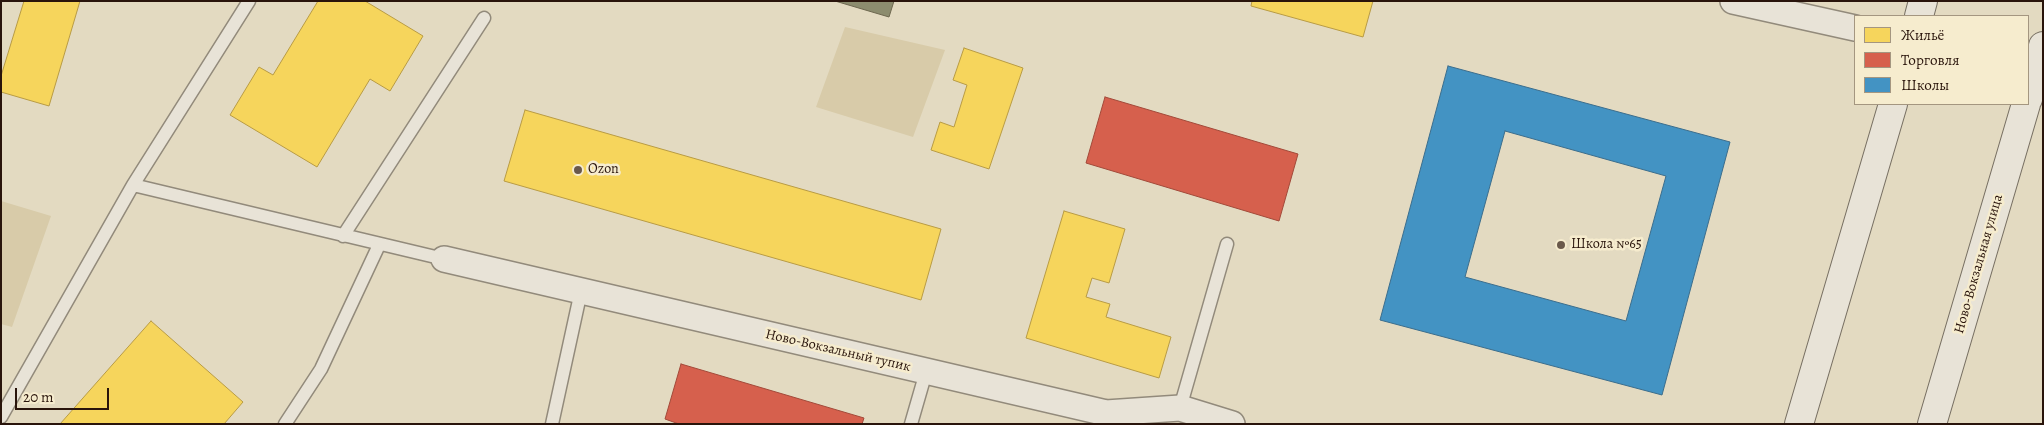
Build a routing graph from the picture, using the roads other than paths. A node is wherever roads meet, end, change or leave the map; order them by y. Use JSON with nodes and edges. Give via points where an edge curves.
{"nodes":[{"id":1,"x":249,"y":1,"type":"edge"},
{"id":2,"x":1733,"y":1,"type":"edge"},
{"id":3,"x":1923,"y":1,"type":"edge"},
{"id":4,"x":1919,"y":15,"type":"edge"},
{"id":5,"x":484,"y":18,"type":"dead end"},
{"id":6,"x":1854,"y":28,"type":"edge"},
{"id":7,"x":2037,"y":65,"type":"edge"},
{"id":8,"x":2029,"y":95,"type":"edge"},
{"id":9,"x":1893,"y":105,"type":"edge"},
{"id":10,"x":2026,"y":105,"type":"edge"},
{"id":11,"x":133,"y":185,"type":"junction"},
{"id":12,"x":343,"y":236,"type":"junction"},
{"id":13,"x":379,"y":244,"type":"junction"},
{"id":14,"x":1227,"y":244,"type":"dead end"},
{"id":15,"x":444,"y":260,"type":"joint"},
{"id":16,"x":581,"y":291,"type":"junction"},
{"id":17,"x":926,"y":372,"type":"junction"},
{"id":18,"x":1180,"y":408,"type":"junction"},
{"id":19,"x":1,"y":417,"type":"edge"},
{"id":20,"x":285,"y":424,"type":"edge"},
{"id":21,"x":552,"y":424,"type":"edge"},
{"id":22,"x":911,"y":424,"type":"edge"},
{"id":23,"x":1232,"y":424,"type":"edge"},
{"id":24,"x":1799,"y":424,"type":"edge"},
{"id":25,"x":1932,"y":424,"type":"edge"}],
"edges":[{"from":1,"to":11,"type":"lane"},
{"from":2,"to":6,"type":"street"},
{"from":3,"to":4,"type":"main road"},
{"from":5,"to":12,"type":"lane"},
{"from":7,"to":8,"type":"main road"},
{"from":9,"to":24,"type":"main road"},
{"from":10,"to":25,"type":"main road","name":"Ново-Вокзальная улица"},
{"from":11,"to":12,"type":"lane"},
{"from":11,"to":19,"type":"lane"},
{"from":12,"to":13,"type":"lane"},
{"from":13,"to":15,"type":"lane"},
{"from":13,"to":20,"type":"lane","via":[[321,368]]},
{"from":14,"to":18,"type":"lane"},
{"from":15,"to":16,"type":"street","name":"Ново-Вокзальный тупик"},
{"from":16,"to":17,"type":"street","name":"Ново-Вокзальный тупик"},
{"from":16,"to":21,"type":"lane"},
{"from":17,"to":18,"type":"street","name":"Ново-Вокзальный тупик","via":[[1106,414]]},
{"from":17,"to":22,"type":"lane"},
{"from":18,"to":23,"type":"street","name":"Ново-Вокзальный тупик"}]}
